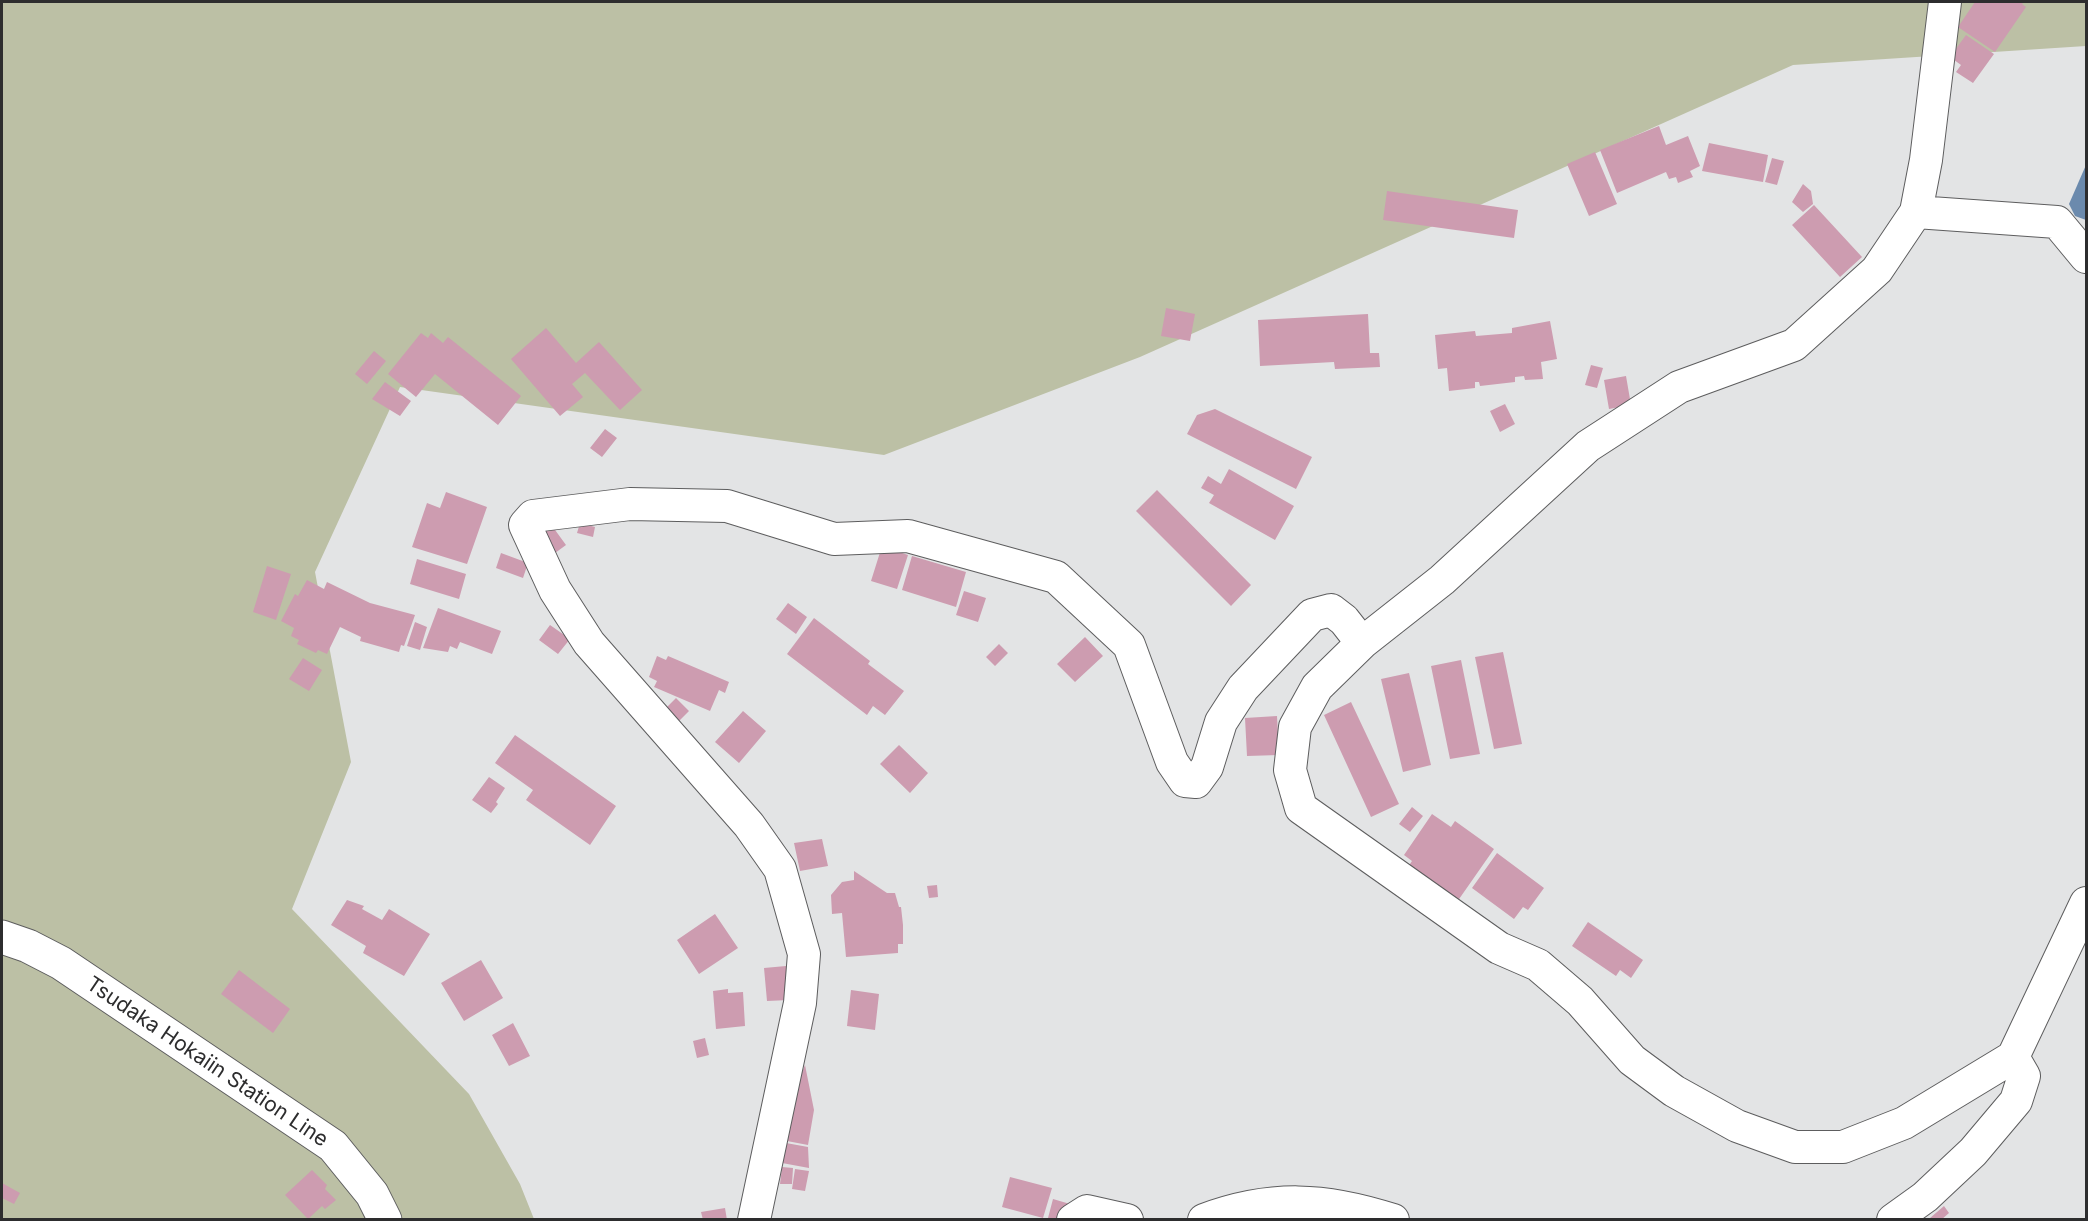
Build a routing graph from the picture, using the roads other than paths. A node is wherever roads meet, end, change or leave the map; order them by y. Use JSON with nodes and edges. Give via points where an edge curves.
{"nodes":[{"id":1,"x":1945,"y":2,"type":"edge"},
{"id":2,"x":1916,"y":212,"type":"junction"},
{"id":3,"x":2086,"y":257,"type":"edge"},
{"id":4,"x":1362,"y":643,"type":"junction"},
{"id":5,"x":2086,"y":903,"type":"edge"},
{"id":6,"x":2,"y":937,"type":"edge"},
{"id":7,"x":2013,"y":1057,"type":"junction"},
{"id":8,"x":385,"y":1220,"type":"edge"},
{"id":9,"x":754,"y":1220,"type":"edge"},
{"id":10,"x":1073,"y":1220,"type":"edge"},
{"id":11,"x":1127,"y":1220,"type":"edge"},
{"id":12,"x":1204,"y":1220,"type":"edge"},
{"id":13,"x":1393,"y":1220,"type":"edge"},
{"id":14,"x":1893,"y":1220,"type":"edge"}],
"edges":[{"from":1,"to":2,"type":"street"},
{"from":2,"to":3,"type":"street","via":[[2057,222]]},
{"from":2,"to":4,"type":"street","via":[[1877,270],[1794,345],[1680,387],[1588,446],[1442,580]]},
{"from":4,"to":7,"type":"street","via":[[1317,687],[1295,727],[1290,770],[1301,808],[1499,948],[1538,965],[1580,1001],[1632,1060],[1674,1091],[1737,1126],[1795,1147],[1843,1148],[1904,1122]]},
{"from":4,"to":9,"type":"street","via":[[1331,610],[1312,615],[1243,688],[1221,722],[1207,767],[1196,782],[1185,781],[1172,762],[1129,645],[1056,577],[908,536],[834,539],[727,506],[630,504],[533,516],[525,525],[555,590],[589,643],[749,825],[780,869],[804,954],[800,1004]]},
{"from":5,"to":7,"type":"street"},
{"from":6,"to":8,"type":"main road","name":"Tsudaka Hokaiin Station Line","via":[[61,963],[333,1146],[372,1194]]},
{"from":7,"to":14,"type":"street","via":[[2024,1076],[2016,1101],[1973,1152]]},
{"from":10,"to":11,"type":"street","via":[[1087,1211]]},
{"from":12,"to":13,"type":"street","via":[[1239,1207],[1270,1202],[1349,1206]]}]}
